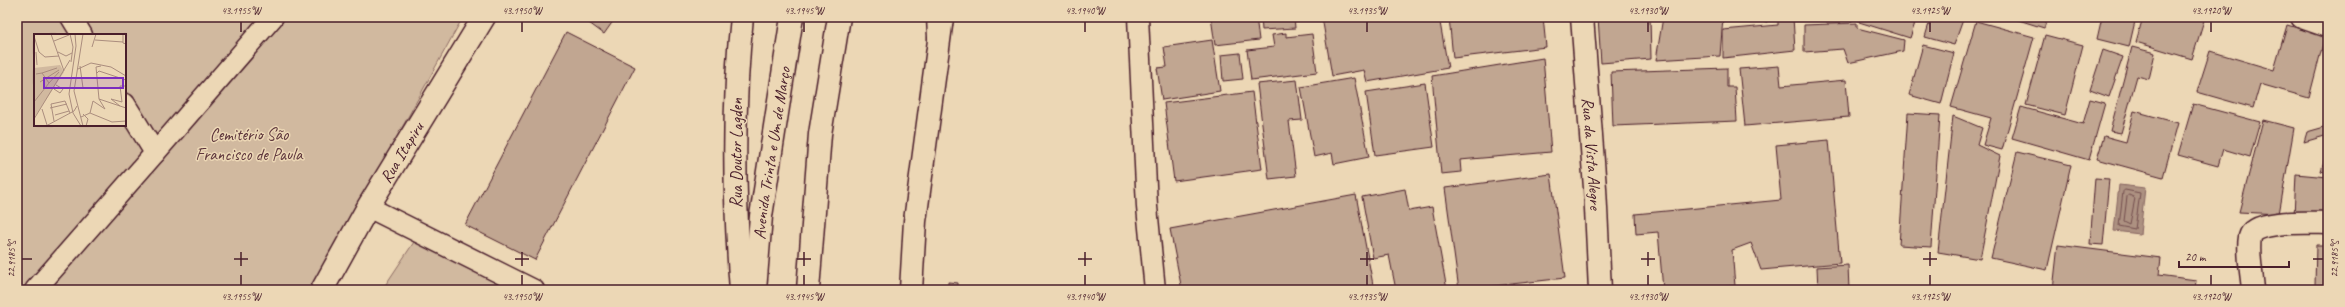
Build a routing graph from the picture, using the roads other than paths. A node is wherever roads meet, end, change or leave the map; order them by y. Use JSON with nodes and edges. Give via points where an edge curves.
{"nodes":[{"id":1,"x":71,"y":17,"type":"edge"},
{"id":2,"x":273,"y":17,"type":"edge"},
{"id":3,"x":484,"y":17,"type":"edge"},
{"id":4,"x":742,"y":17,"type":"edge"},
{"id":5,"x":792,"y":17,"type":"edge"},
{"id":6,"x":839,"y":17,"type":"edge"},
{"id":7,"x":1138,"y":17,"type":"edge"},
{"id":8,"x":1582,"y":17,"type":"edge"},
{"id":9,"x":2302,"y":17,"type":"edge"},
{"id":10,"x":940,"y":24,"type":"edge"},
{"id":11,"x":2328,"y":26,"type":"edge"},
{"id":12,"x":81,"y":34,"type":"edge"},
{"id":13,"x":126,"y":106,"type":"edge"},
{"id":14,"x":155,"y":153,"type":"junction"},
{"id":15,"x":368,"y":206,"type":"junction"},
{"id":16,"x":2328,"y":222,"type":"edge"},
{"id":17,"x":35,"y":290,"type":"edge"},
{"id":18,"x":322,"y":290,"type":"edge"},
{"id":19,"x":534,"y":290,"type":"edge"},
{"id":20,"x":741,"y":290,"type":"edge"},
{"id":21,"x":754,"y":290,"type":"edge"},
{"id":22,"x":808,"y":290,"type":"edge"},
{"id":23,"x":911,"y":290,"type":"edge"},
{"id":24,"x":1156,"y":290,"type":"edge"},
{"id":25,"x":1600,"y":290,"type":"edge"},
{"id":26,"x":2253,"y":290,"type":"edge"}],
"edges":[{"from":1,"to":12,"type":"lane"},
{"from":2,"to":14,"type":"lane"},
{"from":3,"to":15,"type":"main road","name":"Rua Itapiru"},
{"from":4,"to":20,"type":"main road","name":"Rua Doutor Lagden","via":[[736,69],[734,206]]},
{"from":5,"to":21,"type":"main road","name":"Avenida Trinta e Um de Março","via":[[761,216]]},
{"from":6,"to":22,"type":"main road","via":[[820,134]]},
{"from":7,"to":24,"type":"lane","via":[[1147,206]]},
{"from":8,"to":25,"type":"main road","name":"Rua da Vista Alegre"},
{"from":9,"to":11,"type":"main road"},
{"from":10,"to":23,"type":"main road","via":[[914,221]]},
{"from":13,"to":14,"type":"lane"},
{"from":14,"to":17,"type":"lane"},
{"from":15,"to":18,"type":"main road","name":"Rua Itapiru"},
{"from":15,"to":19,"type":"lane"},
{"from":16,"to":26,"type":"main road","via":[[2262,226],[2255,229],[2250,236]]}]}
